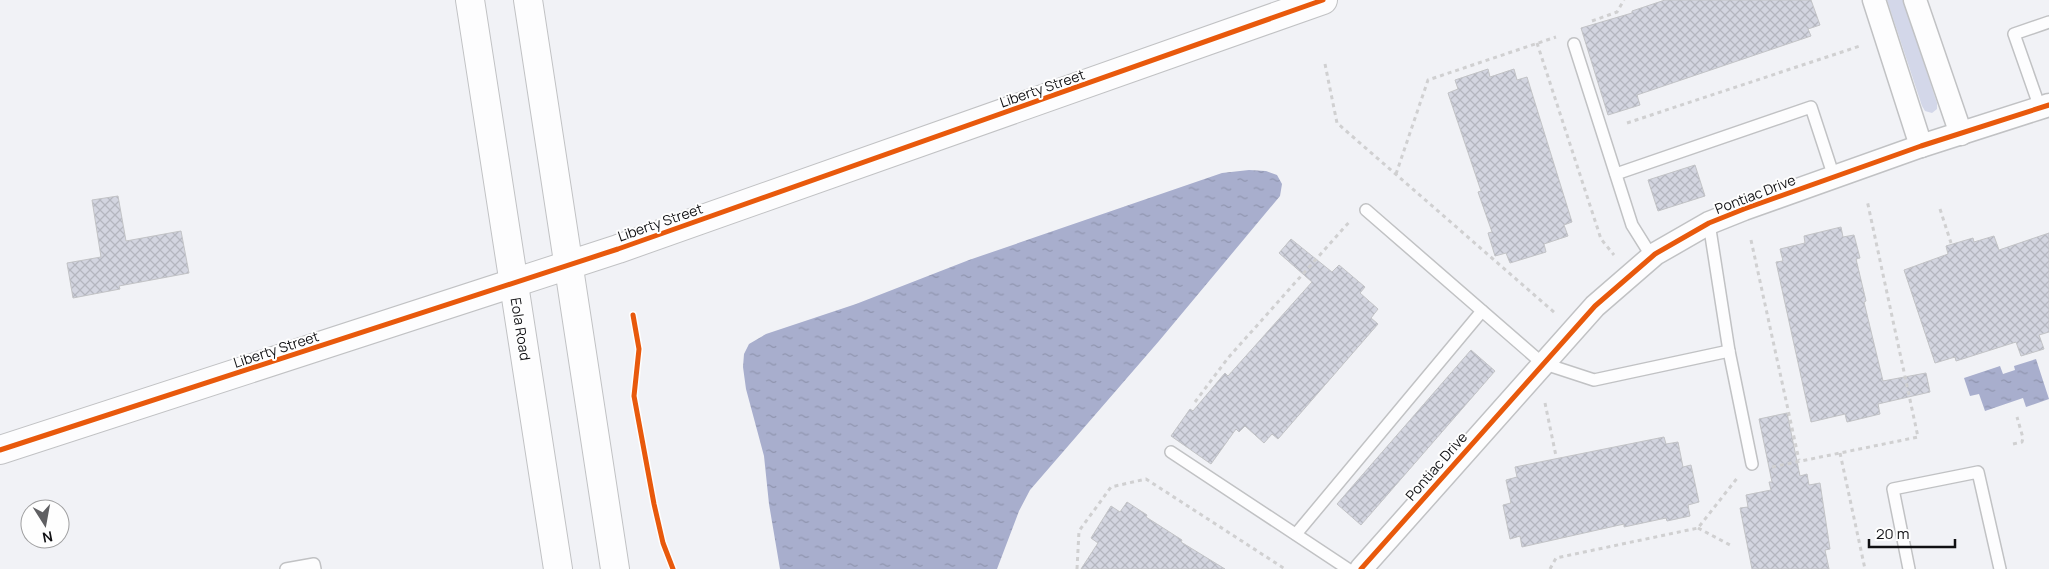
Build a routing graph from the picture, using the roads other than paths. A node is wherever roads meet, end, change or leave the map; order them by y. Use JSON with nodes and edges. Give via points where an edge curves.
{"nodes":[{"id":1,"x":470,"y":0,"type":"edge"},
{"id":2,"x":528,"y":0,"type":"edge"},
{"id":3,"x":1323,"y":0,"type":"edge"},
{"id":4,"x":1874,"y":0,"type":"edge"},
{"id":5,"x":1915,"y":0,"type":"edge"},
{"id":6,"x":2049,"y":22,"type":"edge"},
{"id":7,"x":1574,"y":44,"type":"dead end"},
{"id":8,"x":2045,"y":107,"type":"edge"},
{"id":9,"x":1961,"y":134,"type":"junction"},
{"id":10,"x":1921,"y":146,"type":"junction"},
{"id":11,"x":1616,"y":174,"type":"junction"},
{"id":12,"x":1834,"y":177,"type":"junction"},
{"id":13,"x":1366,"y":210,"type":"dead end"},
{"id":14,"x":1709,"y":223,"type":"junction"},
{"id":15,"x":1652,"y":257,"type":"junction"},
{"id":16,"x":568,"y":265,"type":"junction"},
{"id":17,"x":514,"y":284,"type":"junction"},
{"id":18,"x":1482,"y":311,"type":"junction"},
{"id":19,"x":1729,"y":351,"type":"junction"},
{"id":20,"x":1542,"y":364,"type":"junction"},
{"id":21,"x":0,"y":450,"type":"edge"},
{"id":22,"x":1171,"y":452,"type":"dead end"},
{"id":23,"x":1752,"y":464,"type":"dead end"},
{"id":24,"x":1296,"y":534,"type":"junction"},
{"id":25,"x":286,"y":569,"type":"edge"},
{"id":26,"x":315,"y":569,"type":"edge"},
{"id":27,"x":558,"y":569,"type":"edge"},
{"id":28,"x":615,"y":569,"type":"edge"},
{"id":29,"x":1348,"y":569,"type":"edge"},
{"id":30,"x":1361,"y":569,"type":"edge"},
{"id":31,"x":1909,"y":569,"type":"edge"},
{"id":32,"x":2000,"y":569,"type":"edge"}],
"edges":[{"from":1,"to":17,"type":"street","name":"Eola Road"},
{"from":2,"to":16,"type":"street"},
{"from":3,"to":16,"type":"street","name":"Liberty Street"},
{"from":4,"to":10,"type":"street"},
{"from":5,"to":9,"type":"street"},
{"from":6,"to":8,"type":"lane","via":[[2014,34]]},
{"from":7,"to":11,"type":"lane"},
{"from":8,"to":9,"type":"street","name":"Pontiac Drive"},
{"from":9,"to":10,"type":"street","name":"Pontiac Drive"},
{"from":10,"to":12,"type":"street","name":"Pontiac Drive"},
{"from":11,"to":12,"type":"lane","via":[[1811,107]]},
{"from":11,"to":15,"type":"lane","via":[[1632,225]]},
{"from":12,"to":14,"type":"street","name":"Pontiac Drive"},
{"from":13,"to":18,"type":"lane"},
{"from":14,"to":15,"type":"street","name":"Pontiac Drive"},
{"from":14,"to":19,"type":"lane"},
{"from":15,"to":20,"type":"street","name":"Pontiac Drive","via":[[1595,306]]},
{"from":16,"to":17,"type":"street","name":"Liberty Street"},
{"from":16,"to":28,"type":"street"},
{"from":17,"to":21,"type":"street","name":"Liberty Street"},
{"from":17,"to":27,"type":"street","name":"Eola Road"},
{"from":18,"to":20,"type":"lane"},
{"from":18,"to":24,"type":"lane"},
{"from":19,"to":20,"type":"lane","via":[[1594,380]]},
{"from":19,"to":23,"type":"lane"},
{"from":20,"to":30,"type":"street","name":"Pontiac Drive"},
{"from":22,"to":24,"type":"lane"},
{"from":24,"to":29,"type":"lane"},
{"from":25,"to":26,"type":"lane","via":[[314,564]]},
{"from":31,"to":32,"type":"lane","via":[[1893,489],[1978,472]]}]}
